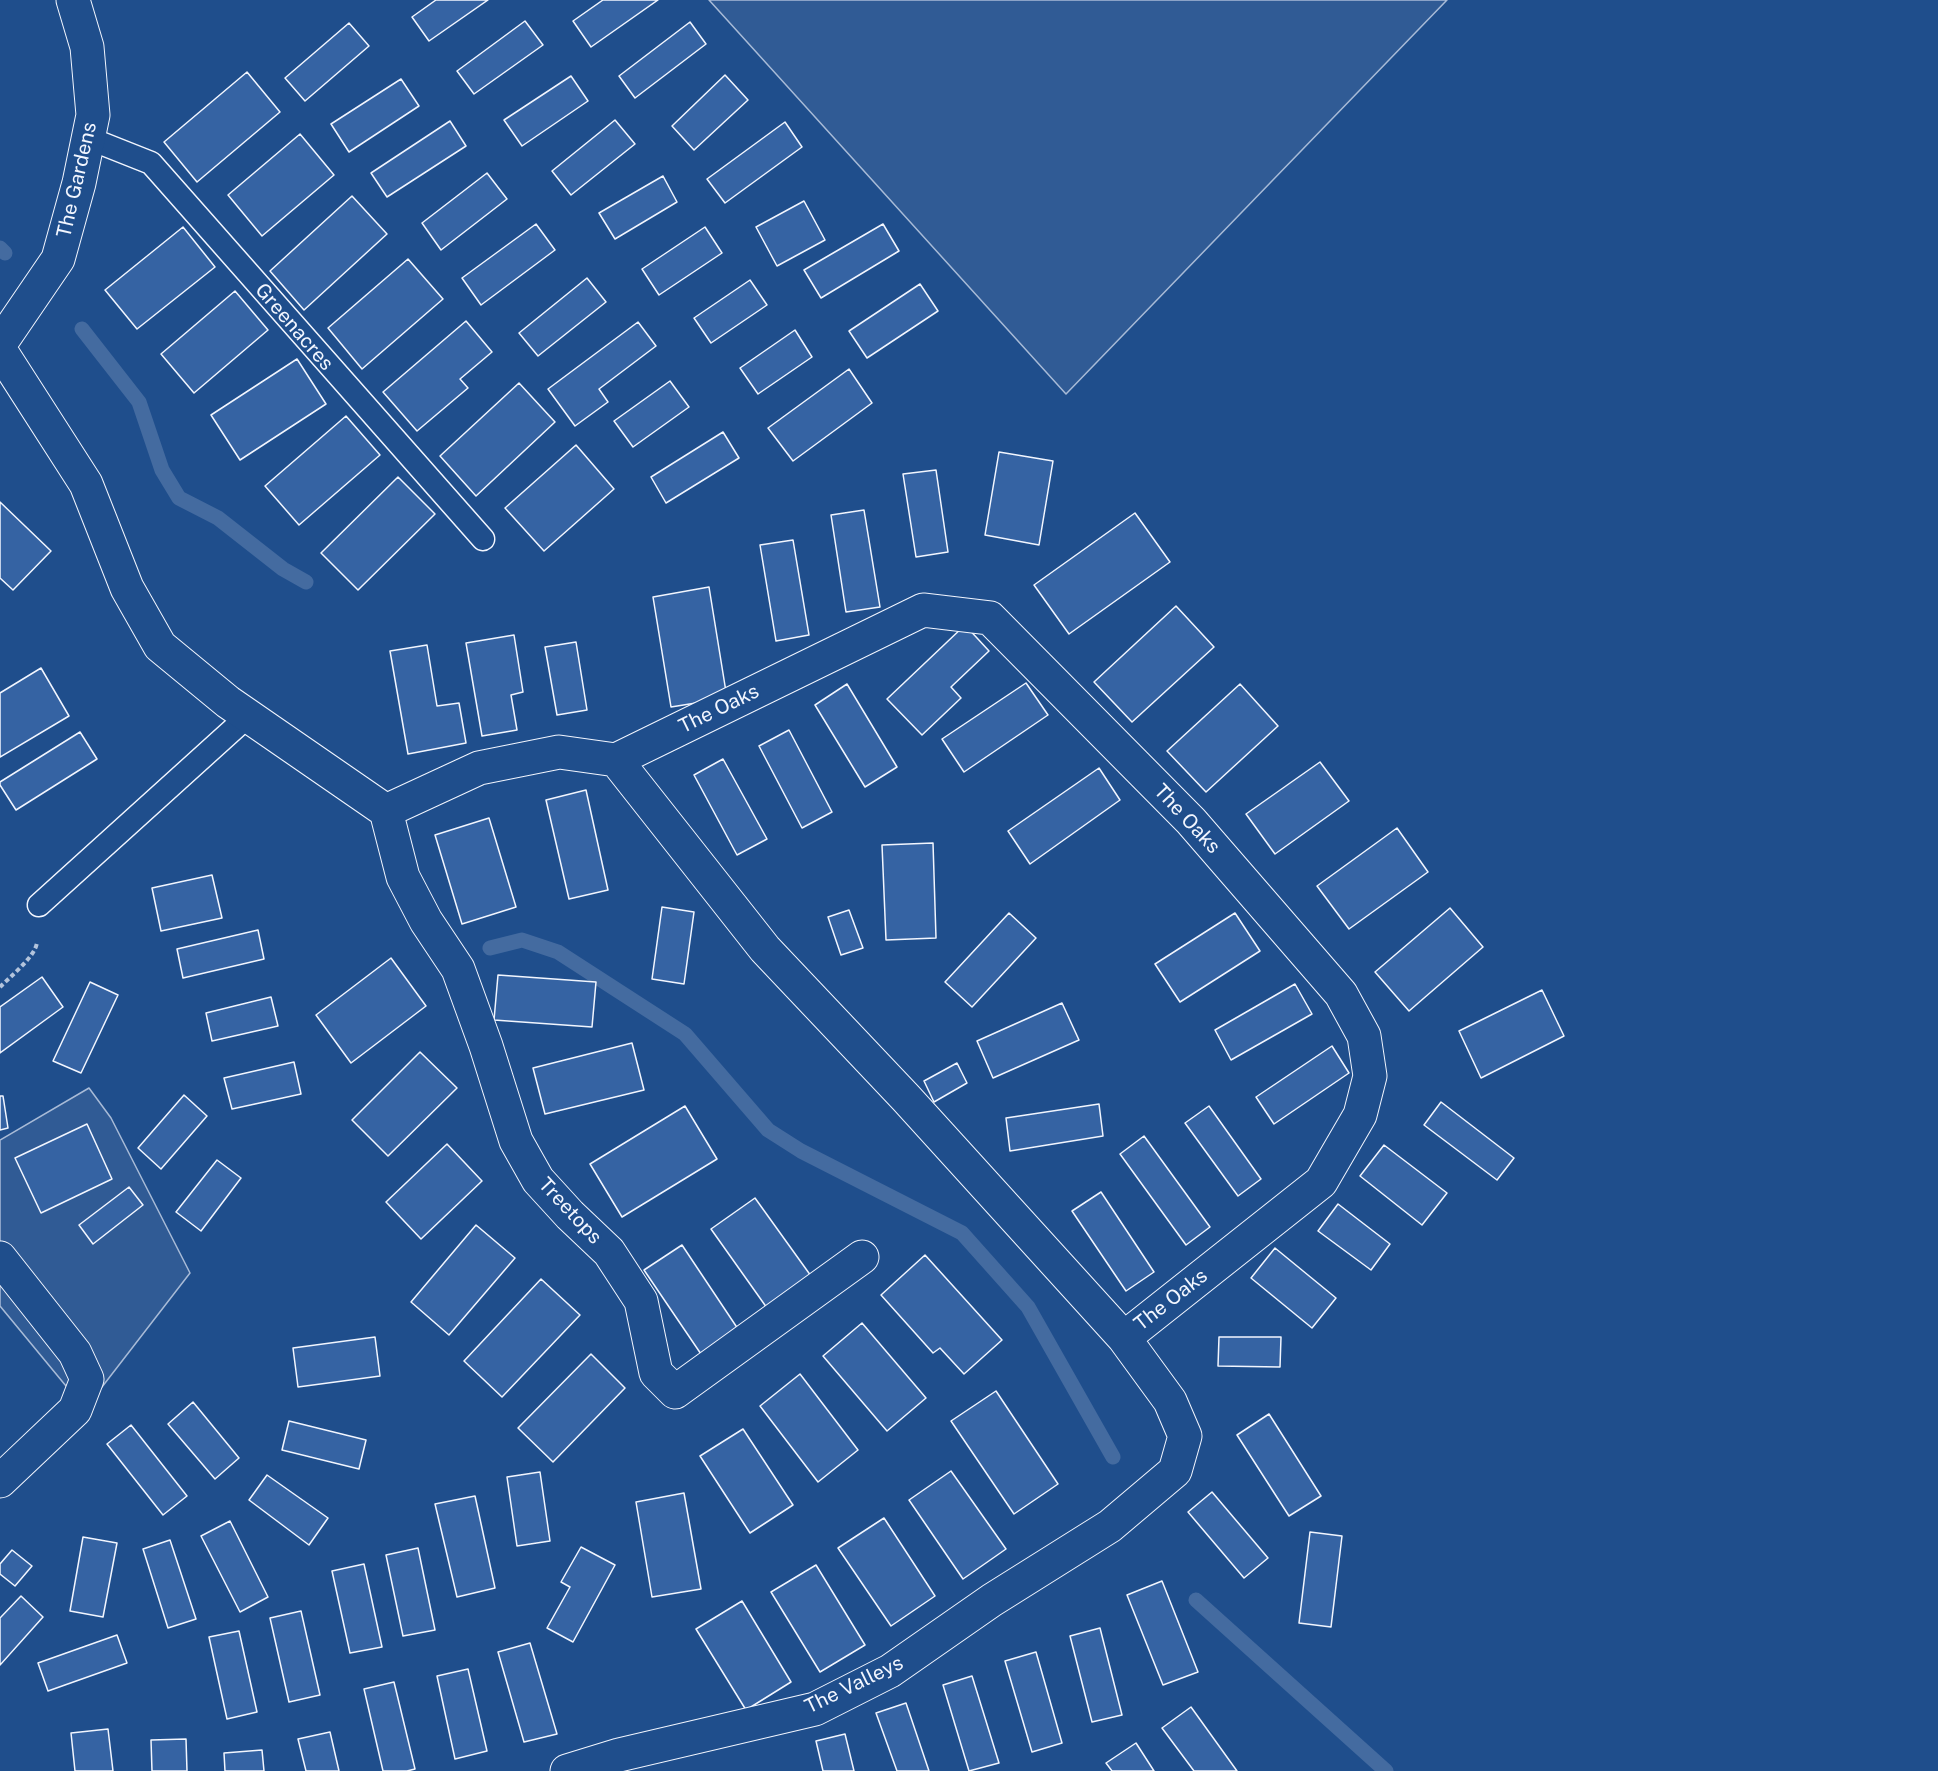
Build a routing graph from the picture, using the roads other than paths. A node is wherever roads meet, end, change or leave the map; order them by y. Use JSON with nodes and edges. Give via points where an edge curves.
{"nodes":[{"id":1,"x":74,"y":0,"type":"edge"},
{"id":2,"x":88,"y":138,"type":"junction"},
{"id":3,"x":0,"y":344,"type":"edge"},
{"id":4,"x":0,"y":350,"type":"edge"},
{"id":5,"x":483,"y":539,"type":"dead end"},
{"id":6,"x":248,"y":716,"type":"junction"},
{"id":7,"x":616,"y":760,"type":"junction"},
{"id":8,"x":386,"y":811,"type":"junction"},
{"id":9,"x":39,"y":905,"type":"road end"},
{"id":10,"x":862,"y":1257,"type":"dead end"},
{"id":11,"x":0,"y":1258,"type":"edge"},
{"id":12,"x":1124,"y":1338,"type":"junction"},
{"id":13,"x":0,"y":1481,"type":"edge"},
{"id":14,"x":567,"y":1771,"type":"edge"}],
"edges":[{"from":1,"to":2,"type":"street","name":"The Gardens","via":[[87,46],[93,115]]},
{"from":2,"to":3,"type":"street","name":"The Gardens","via":[[58,259]]},
{"from":2,"to":5,"type":"lane","name":"Greenacres","via":[[151,163]]},
{"from":4,"to":6,"type":"street","via":[[86,484],[126,588],[160,646]]},
{"from":6,"to":8,"type":"street"},
{"from":6,"to":9,"type":"lane"},
{"from":7,"to":8,"type":"street","via":[[559,752],[479,768]]},
{"from":7,"to":12,"type":"street","name":"The Valleys","via":[[765,949]]},
{"from":7,"to":12,"type":"street","name":"The Oaks","via":[[923,610],[990,618],[1191,821],[1341,994],[1364,1036],[1370,1076],[1360,1114],[1321,1182]]},
{"from":8,"to":10,"type":"street","name":"Treetops","via":[[403,877],[458,969],[516,1142],[538,1180],[609,1252],[641,1301],[657,1373],[675,1392]]},
{"from":11,"to":13,"type":"street","via":[[75,1353],[87,1379],[75,1410]]},
{"from":12,"to":14,"type":"street","name":"The Valleys","via":[[1170,1401],[1185,1436],[1175,1471],[1110,1526],[992,1600],[890,1671],[815,1708]]}]}
